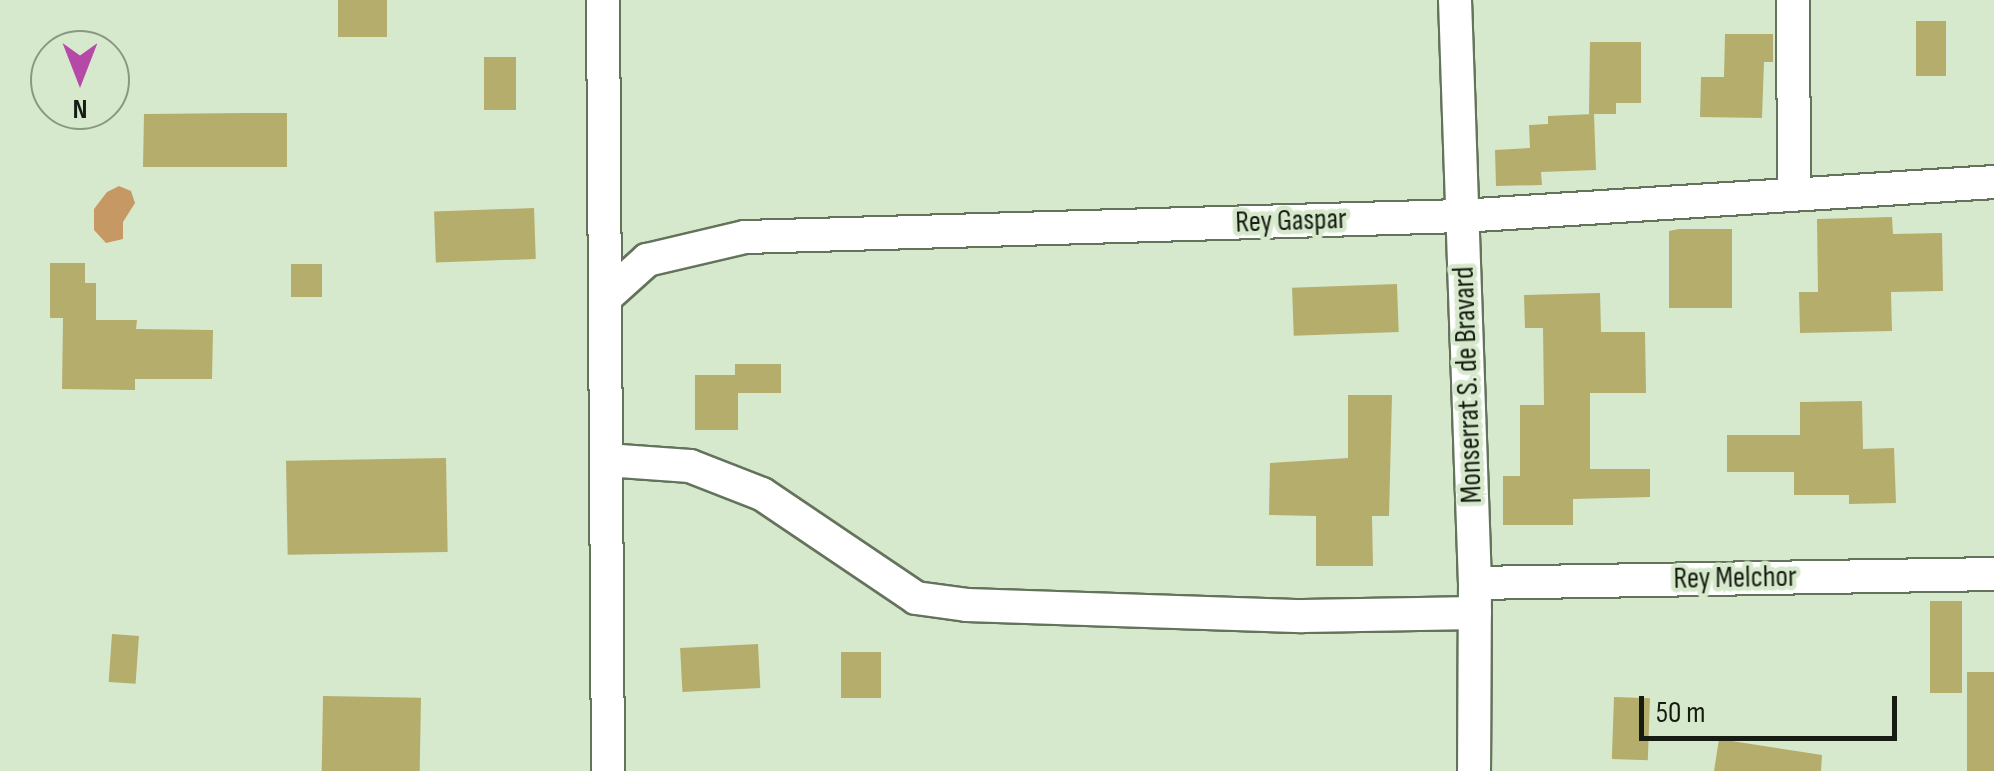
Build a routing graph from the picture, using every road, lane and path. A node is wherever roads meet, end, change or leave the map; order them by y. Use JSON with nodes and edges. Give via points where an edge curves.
{"nodes":[{"id":1,"x":603,"y":0,"type":"edge"},
{"id":2,"x":1454,"y":0,"type":"edge"},
{"id":3,"x":1793,"y":0,"type":"edge"},
{"id":4,"x":1994,"y":182,"type":"edge"},
{"id":5,"x":1794,"y":192,"type":"junction"},
{"id":6,"x":1461,"y":216,"type":"junction"},
{"id":7,"x":605,"y":298,"type":"junction"},
{"id":8,"x":606,"y":460,"type":"junction"},
{"id":9,"x":1994,"y":574,"type":"edge"},
{"id":10,"x":1475,"y":598,"type":"junction"},
{"id":11,"x":608,"y":771,"type":"edge"},
{"id":12,"x":1474,"y":771,"type":"edge"}],
"edges":[{"from":1,"to":7,"type":"street"},
{"from":2,"to":6,"type":"street","name":"Monserrat S. de Bravard"},
{"from":3,"to":5,"type":"street"},
{"from":4,"to":5,"type":"street","name":"Rey Gaspar"},
{"from":5,"to":6,"type":"street","name":"Rey Gaspar"},
{"from":6,"to":7,"type":"street","name":"Rey Gaspar","via":[[745,238],[647,260]]},
{"from":6,"to":10,"type":"street","name":"Monserrat S. de Bravard"},
{"from":7,"to":8,"type":"street"},
{"from":8,"to":10,"type":"street","name":"Rey Melchor","via":[[690,466],[762,494],[916,598],[1283,616]]},
{"from":8,"to":11,"type":"street"},
{"from":9,"to":10,"type":"street","name":"Rey Melchor"},
{"from":10,"to":12,"type":"street","name":"Monserrat S. de Bravard"}]}
